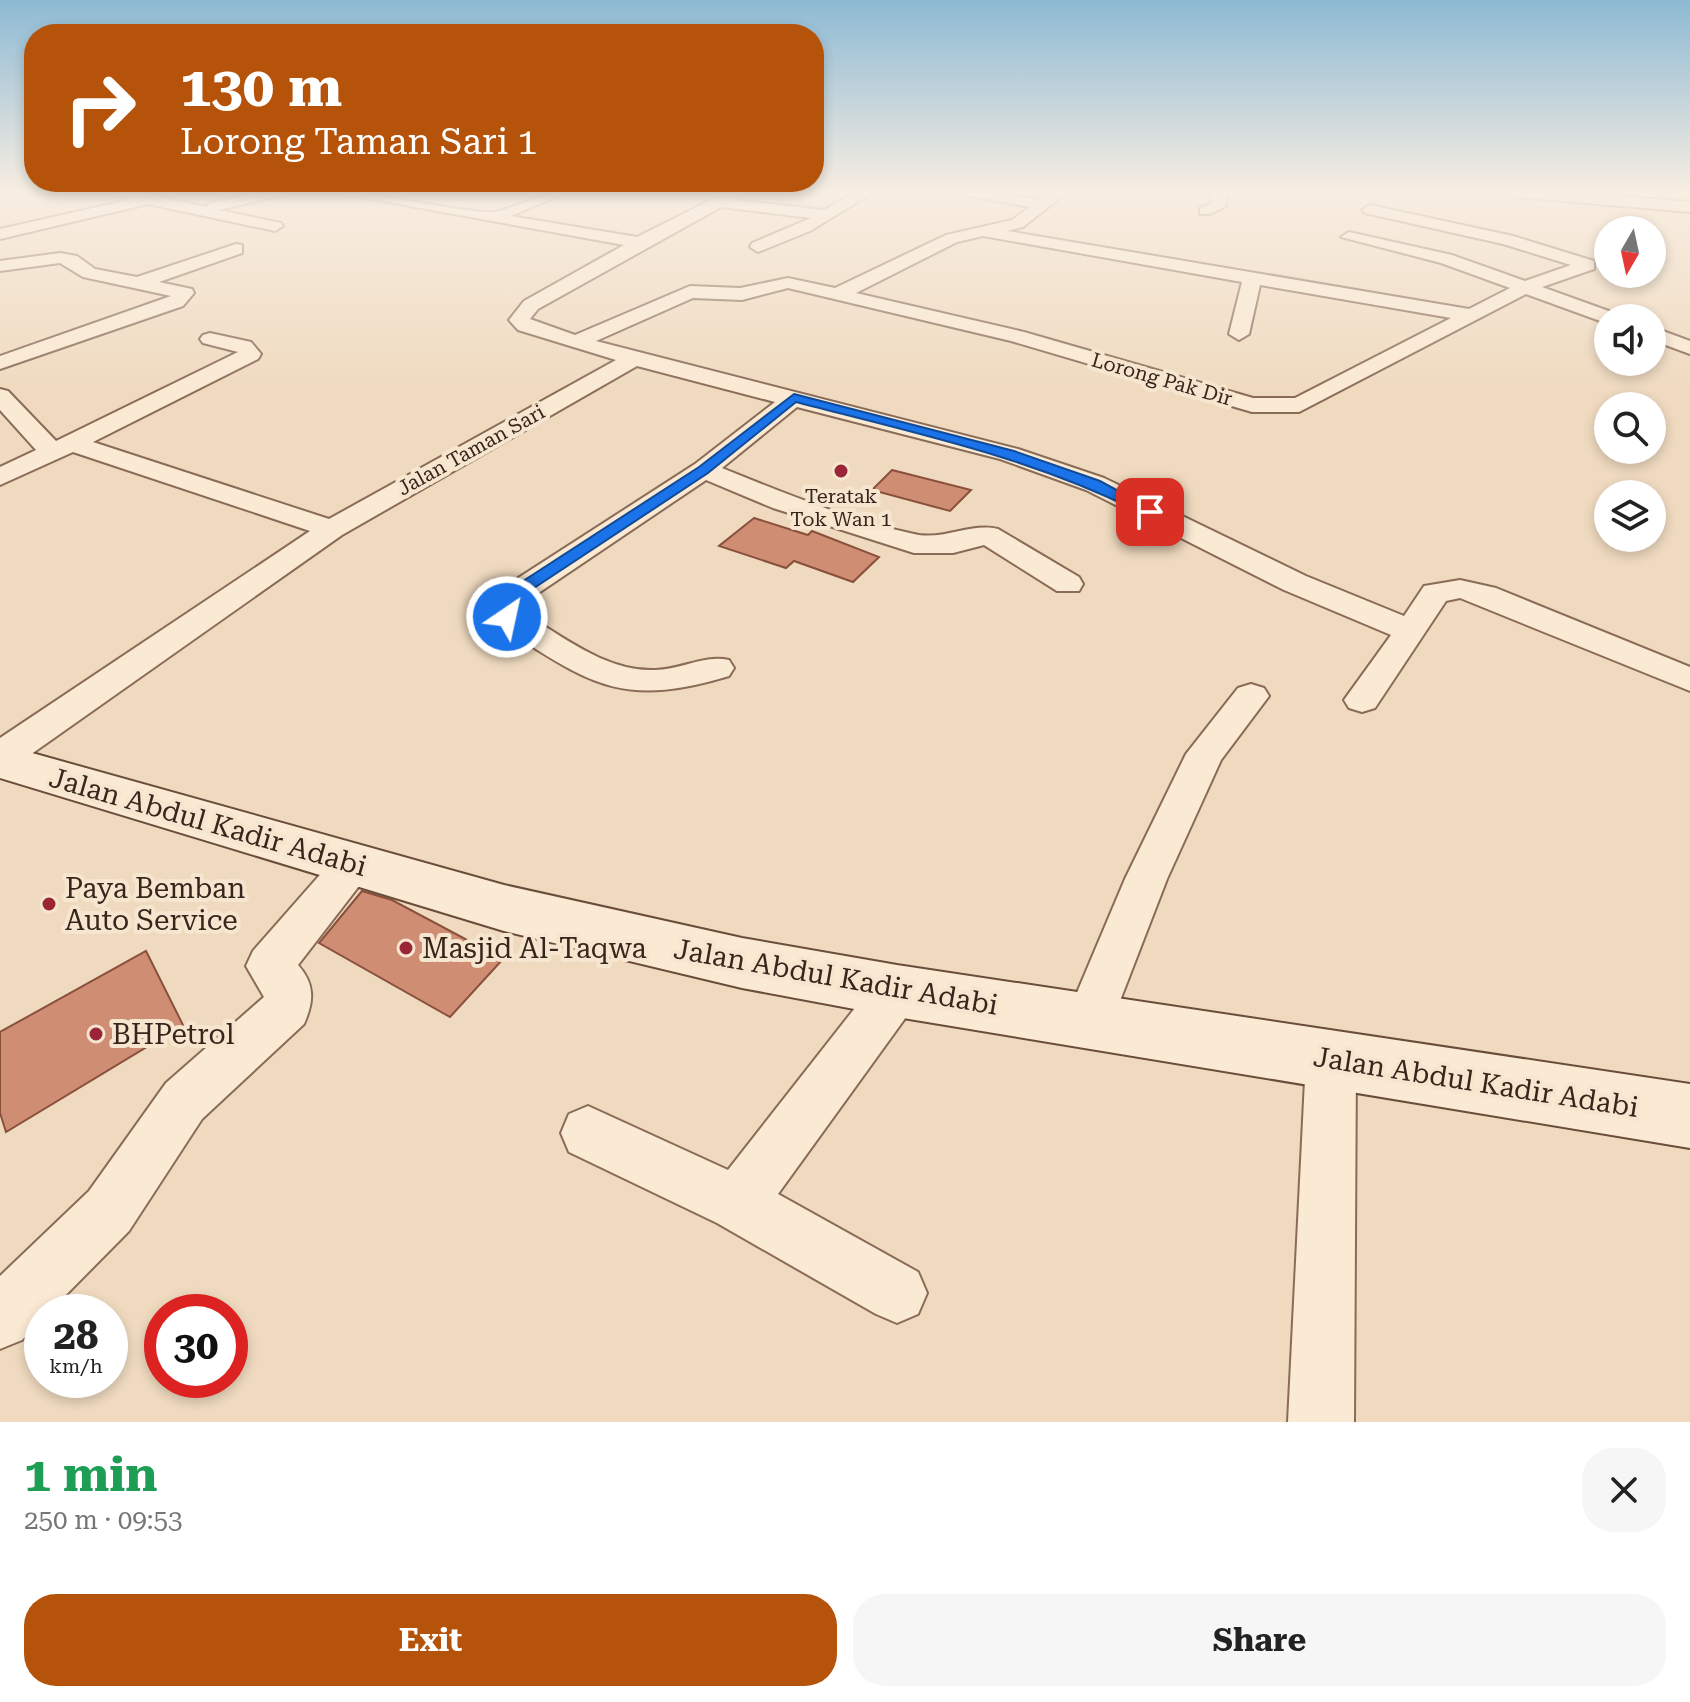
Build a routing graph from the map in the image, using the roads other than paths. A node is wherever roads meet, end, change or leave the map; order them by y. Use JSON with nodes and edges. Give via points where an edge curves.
{"nodes":[{"id":1,"x":50,"y":259,"type":"edge"},
{"id":2,"x":67,"y":259,"type":"edge"},
{"id":3,"x":206,"y":259,"type":"edge"},
{"id":4,"x":612,"y":259,"type":"edge"},
{"id":5,"x":912,"y":259,"type":"edge"},
{"id":6,"x":1140,"y":259,"type":"edge"},
{"id":7,"x":1447,"y":259,"type":"edge"},
{"id":8,"x":1570,"y":259,"type":"edge"},
{"id":9,"x":0,"y":266,"type":"edge"},
{"id":10,"x":1252,"y":279,"type":"junction"},
{"id":11,"x":141,"y":282,"type":"junction"},
{"id":12,"x":1526,"y":287,"type":"junction"},
{"id":13,"x":840,"y":293,"type":"junction"},
{"id":14,"x":1594,"y":312,"type":"edge"},
{"id":15,"x":1469,"y":315,"type":"junction"},
{"id":16,"x":1239,"y":334,"type":"dead end"},
{"id":17,"x":210,"y":339,"type":"dead end"},
{"id":18,"x":1666,"y":339,"type":"edge"},
{"id":19,"x":578,"y":341,"type":"junction"},
{"id":20,"x":1690,"y":348,"type":"edge"},
{"id":21,"x":634,"y":359,"type":"junction"},
{"id":22,"x":0,"y":363,"type":"edge"},
{"id":23,"x":0,"y":396,"type":"edge"},
{"id":24,"x":794,"y":398,"type":"junction"},
{"id":25,"x":64,"y":447,"type":"junction"},
{"id":26,"x":704,"y":470,"type":"junction"},
{"id":27,"x":0,"y":477,"type":"edge"},
{"id":28,"x":332,"y":529,"type":"junction"},
{"id":29,"x":1068,"y":584,"type":"dead end"},
{"id":30,"x":1411,"y":631,"type":"junction"},
{"id":31,"x":717,"y":668,"type":"dead end"},
{"id":32,"x":1690,"y":680,"type":"edge"},
{"id":33,"x":1251,"y":696,"type":"dead end"},
{"id":34,"x":1362,"y":700,"type":"dead end"},
{"id":35,"x":0,"y":759,"type":"edge"},
{"id":36,"x":355,"y":864,"type":"junction"},
{"id":37,"x":897,"y":991,"type":"junction"},
{"id":38,"x":1089,"y":1021,"type":"junction"},
{"id":39,"x":1331,"y":1060,"type":"junction"},
{"id":40,"x":1690,"y":1116,"type":"edge"},
{"id":41,"x":588,"y":1133,"type":"dead end"},
{"id":42,"x":737,"y":1203,"type":"junction"},
{"id":43,"x":897,"y":1293,"type":"dead end"},
{"id":44,"x":0,"y":1318,"type":"edge"},
{"id":45,"x":1321,"y":1422,"type":"edge"}],
"edges":[{"from":1,"to":9,"type":"street"},
{"from":2,"to":11,"type":"street","via":[[89,273]]},
{"from":3,"to":11,"type":"street"},
{"from":4,"to":19,"type":"street","via":[[531,305],[519,320]]},
{"from":5,"to":13,"type":"street"},
{"from":6,"to":10,"type":"street"},
{"from":7,"to":12,"type":"street"},
{"from":8,"to":12,"type":"street","name":"Lorong Pak Dir","via":[[1588,265]]},
{"from":10,"to":15,"type":"street"},
{"from":10,"to":16,"type":"street"},
{"from":11,"to":22,"type":"street","via":[[185,296]]},
{"from":12,"to":14,"type":"street"},
{"from":12,"to":15,"type":"street","name":"Lorong Pak Dir"},
{"from":13,"to":15,"type":"street","name":"Lorong Pak Dir","via":[[1017,336],[1252,405],[1278,406],[1299,405]]},
{"from":13,"to":19,"type":"street","name":"Lorong Pak Dir","via":[[780,283],[742,294],[700,290]]},
{"from":17,"to":25,"type":"street","via":[[244,346],[250,354]]},
{"from":18,"to":20,"type":"street"},
{"from":19,"to":21,"type":"street"},
{"from":21,"to":24,"type":"street"},
{"from":21,"to":28,"type":"street","name":"Jalan Taman Sari"},
{"from":23,"to":25,"type":"street","via":[[40,442]]},
{"from":24,"to":26,"type":"street"},
{"from":24,"to":30,"type":"street","via":[[1095,484],[1295,583]]},
{"from":25,"to":27,"type":"street"},
{"from":25,"to":28,"type":"street"},
{"from":26,"to":29,"type":"street","via":[[914,544],[953,544],[988,535]]},
{"from":26,"to":31,"type":"street","via":[[523,589],[508,602],[507,617],[605,674],[630,682],[687,680]]},
{"from":28,"to":35,"type":"street","name":"Jalan Taman Sari"},
{"from":30,"to":32,"type":"street","via":[[1435,593],[1460,589],[1522,609]]},
{"from":30,"to":34,"type":"street"},
{"from":33,"to":38,"type":"street","via":[[1205,754],[1146,879]]},
{"from":35,"to":36,"type":"main road","name":"Jalan Abdul Kadir Adabi"},
{"from":36,"to":37,"type":"main road","name":"Jalan Abdul Kadir Adabi","via":[[621,937]]},
{"from":36,"to":44,"type":"street","via":[[269,966],[289,989],[287,1008],[184,1101],[109,1211]]},
{"from":37,"to":38,"type":"main road","name":"Jalan Abdul Kadir Adabi"},
{"from":37,"to":42,"type":"street"},
{"from":38,"to":39,"type":"main road","name":"Jalan Abdul Kadir Adabi"},
{"from":39,"to":40,"type":"main road","name":"Jalan Abdul Kadir Adabi"},
{"from":39,"to":45,"type":"street"},
{"from":41,"to":42,"type":"street"},
{"from":42,"to":43,"type":"street"}]}
